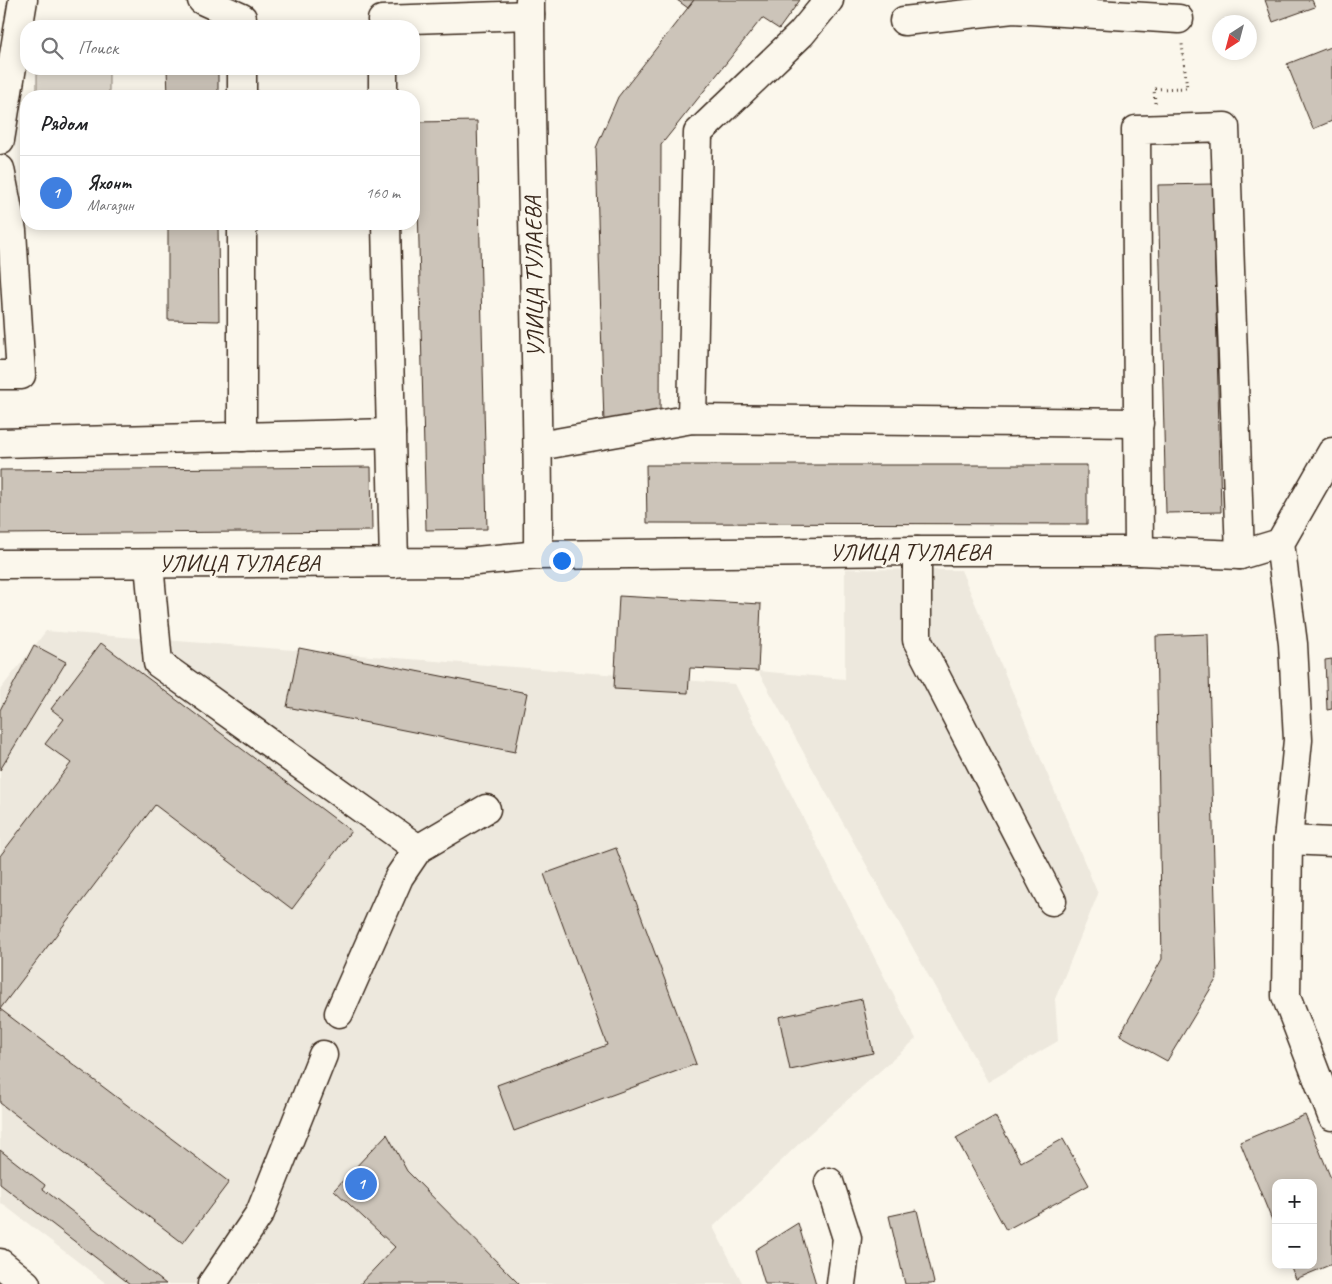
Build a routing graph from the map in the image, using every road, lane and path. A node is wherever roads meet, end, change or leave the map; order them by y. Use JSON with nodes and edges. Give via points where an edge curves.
{"nodes":[{"id":1,"x":23,"y":0,"type":"edge"},
{"id":2,"x":202,"y":0,"type":"edge"},
{"id":3,"x":829,"y":0,"type":"edge"},
{"id":4,"x":1013,"y":4,"type":"edge"},
{"id":5,"x":530,"y":7,"type":"edge"},
{"id":6,"x":378,"y":16,"type":"edge"},
{"id":7,"x":1179,"y":19,"type":"joint"},
{"id":8,"x":242,"y":20,"type":"edge"},
{"id":9,"x":904,"y":21,"type":"dead end"},
{"id":10,"x":242,"y":75,"type":"edge"},
{"id":11,"x":383,"y":75,"type":"edge"},
{"id":12,"x":242,"y":90,"type":"edge"},
{"id":13,"x":383,"y":90,"type":"edge"},
{"id":14,"x":1156,"y":129,"type":"junction"},
{"id":15,"x":0,"y":140,"type":"edge"},
{"id":16,"x":0,"y":169,"type":"edge"},
{"id":17,"x":242,"y":230,"type":"edge"},
{"id":18,"x":386,"y":230,"type":"edge"},
{"id":19,"x":0,"y":374,"type":"edge"},
{"id":20,"x":692,"y":418,"type":"junction"},
{"id":21,"x":1139,"y":423,"type":"junction"},
{"id":22,"x":391,"y":433,"type":"junction"},
{"id":23,"x":242,"y":437,"type":"junction"},
{"id":24,"x":0,"y":443,"type":"edge"},
{"id":25,"x":538,"y":446,"type":"junction"},
{"id":26,"x":1332,"y":452,"type":"edge"},
{"id":27,"x":1280,"y":543,"type":"junction"},
{"id":28,"x":917,"y":551,"type":"junction"},
{"id":29,"x":1139,"y":551,"type":"junction"},
{"id":30,"x":538,"y":555,"type":"junction"},
{"id":31,"x":1240,"y":555,"type":"junction"},
{"id":32,"x":394,"y":562,"type":"junction"},
{"id":33,"x":0,"y":564,"type":"edge"},
{"id":34,"x":149,"y":564,"type":"junction"},
{"id":35,"x":486,"y":809,"type":"dead end"},
{"id":36,"x":1288,"y":840,"type":"junction"},
{"id":37,"x":1332,"y":842,"type":"edge"},
{"id":38,"x":418,"y":850,"type":"junction"},
{"id":39,"x":1052,"y":900,"type":"dead end"},
{"id":40,"x":338,"y":1013,"type":"dead end"},
{"id":41,"x":323,"y":1055,"type":"dead end"},
{"id":42,"x":1332,"y":1116,"type":"edge"},
{"id":43,"x":830,"y":1182,"type":"dead end"},
{"id":44,"x":0,"y":1263,"type":"edge"},
{"id":45,"x":26,"y":1284,"type":"edge"},
{"id":46,"x":212,"y":1284,"type":"edge"},
{"id":47,"x":841,"y":1284,"type":"edge"}],
"edges":[{"from":1,"to":15,"type":"street"},
{"from":2,"to":8,"type":"street"},
{"from":3,"to":20,"type":"street","via":[[802,34],[698,132]]},
{"from":4,"to":7,"type":"street"},
{"from":4,"to":9,"type":"street"},
{"from":5,"to":6,"type":"street"},
{"from":5,"to":25,"type":"street","name":"УЛИЦА ТУЛАЕВА"},
{"from":7,"to":14,"type":"path","via":[[1187,88],[1154,89]]},
{"from":10,"to":12,"type":"street"},
{"from":11,"to":13,"type":"street"},
{"from":14,"to":21,"type":"street","via":[[1136,130]]},
{"from":14,"to":31,"type":"street","via":[[1225,127]]},
{"from":16,"to":19,"type":"street","via":[[12,231],[21,374]]},
{"from":17,"to":23,"type":"street"},
{"from":18,"to":22,"type":"street"},
{"from":20,"to":21,"type":"street"},
{"from":20,"to":25,"type":"street"},
{"from":21,"to":29,"type":"street"},
{"from":22,"to":23,"type":"street"},
{"from":22,"to":32,"type":"street"},
{"from":23,"to":24,"type":"street"},
{"from":25,"to":30,"type":"street","name":"УЛИЦА ТУЛАЕВА"},
{"from":26,"to":27,"type":"street"},
{"from":27,"to":31,"type":"street","name":"УЛИЦА ТУЛАЕВА"},
{"from":27,"to":36,"type":"street","via":[[1293,644],[1298,740]]},
{"from":28,"to":29,"type":"street","name":"УЛИЦА ТУЛАЕВА"},
{"from":28,"to":30,"type":"street","name":"УЛИЦА ТУЛАЕВА"},
{"from":28,"to":39,"type":"street","via":[[917,640]]},
{"from":29,"to":31,"type":"street","name":"УЛИЦА ТУЛАЕВА"},
{"from":30,"to":32,"type":"street","name":"УЛИЦА ТУЛАЕВА","via":[[466,562]]},
{"from":32,"to":34,"type":"street","name":"УЛИЦА ТУЛАЕВА"},
{"from":33,"to":34,"type":"street","name":"УЛИЦА ТУЛАЕВА"},
{"from":34,"to":38,"type":"street","via":[[158,663]]},
{"from":35,"to":38,"type":"street"},
{"from":36,"to":37,"type":"street"},
{"from":36,"to":42,"type":"street","via":[[1286,996]]},
{"from":38,"to":40,"type":"street","via":[[399,877]]},
{"from":41,"to":46,"type":"street","via":[[260,1213]]},
{"from":43,"to":47,"type":"street","via":[[847,1238]]},
{"from":44,"to":45,"type":"street"}]}
